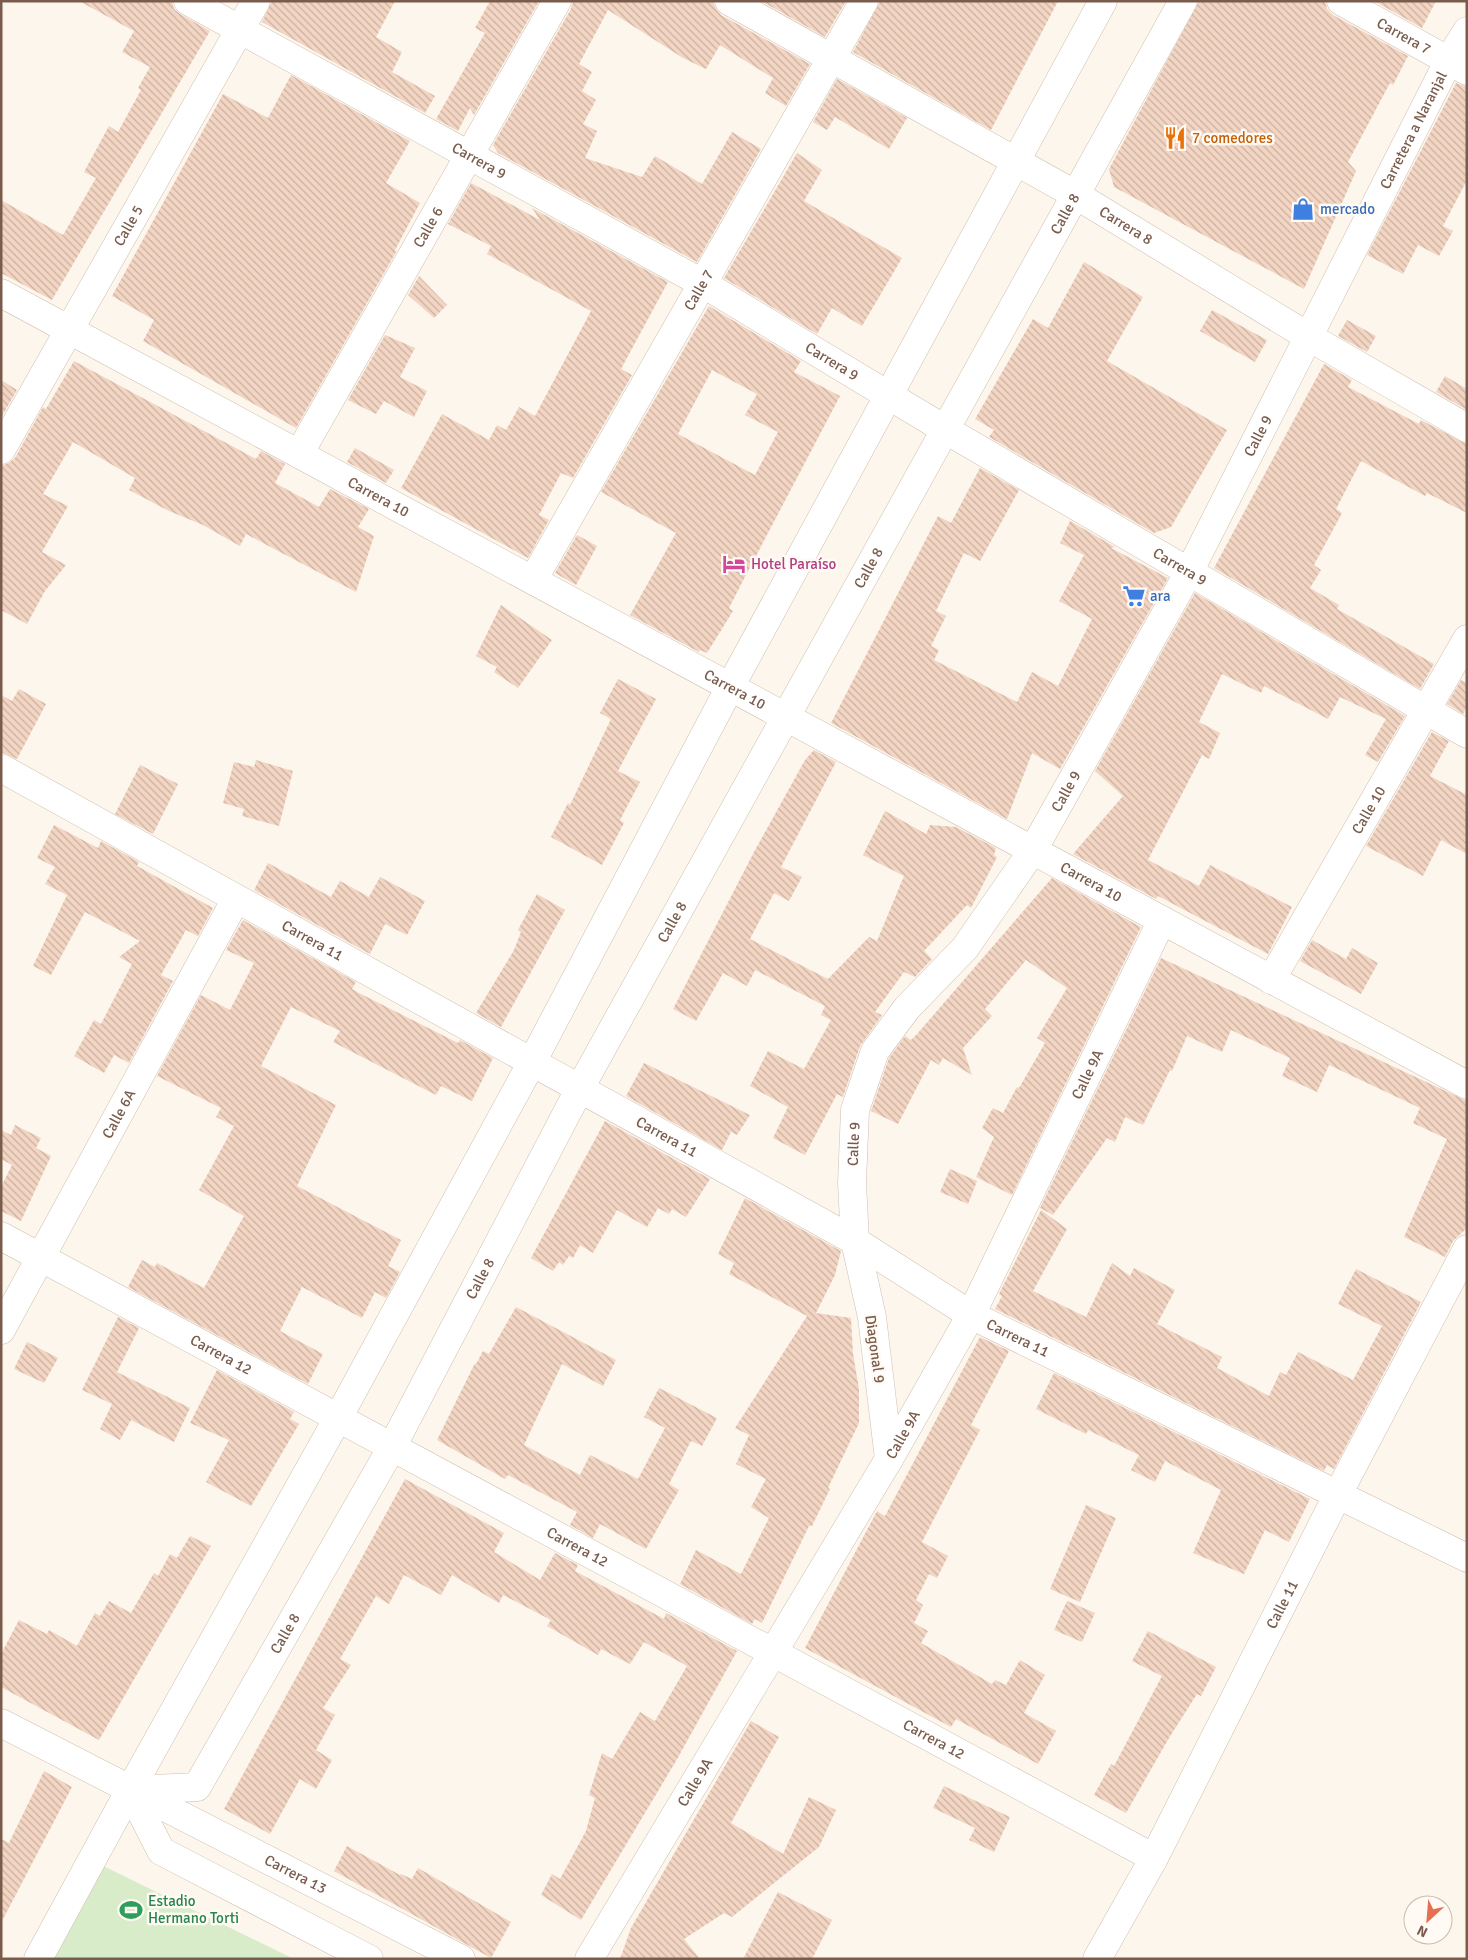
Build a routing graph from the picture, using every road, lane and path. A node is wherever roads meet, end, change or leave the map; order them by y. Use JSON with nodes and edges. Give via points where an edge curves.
{"nodes":[{"id":1,"x":188,"y":1,"type":"edge"},
{"id":2,"x":256,"y":1,"type":"edge"},
{"id":3,"x":557,"y":1,"type":"edge"},
{"id":4,"x":729,"y":1,"type":"edge"},
{"id":5,"x":864,"y":1,"type":"edge"},
{"id":6,"x":1103,"y":1,"type":"edge"},
{"id":7,"x":1184,"y":1,"type":"edge"},
{"id":8,"x":1341,"y":1,"type":"edge"},
{"id":9,"x":240,"y":30,"type":"junction"},
{"id":10,"x":1467,"y":31,"type":"edge"},
{"id":11,"x":831,"y":58,"type":"junction"},
{"id":12,"x":1458,"y":66,"type":"edge"},
{"id":13,"x":470,"y":156,"type":"junction"},
{"id":14,"x":1016,"y":162,"type":"junction"},
{"id":15,"x":1076,"y":195,"type":"junction"},
{"id":16,"x":702,"y":283,"type":"junction"},
{"id":17,"x":1,"y":293,"type":"edge"},
{"id":18,"x":68,"y":329,"type":"junction"},
{"id":19,"x":1309,"y":337,"type":"junction"},
{"id":20,"x":890,"y":395,"type":"junction"},
{"id":21,"x":1467,"y":428,"type":"edge"},
{"id":22,"x":946,"y":430,"type":"junction"},
{"id":23,"x":1,"y":450,"type":"edge"},
{"id":24,"x":300,"y":454,"type":"junction"},
{"id":25,"x":1189,"y":572,"type":"junction"},
{"id":26,"x":533,"y":580,"type":"junction"},
{"id":27,"x":1467,"y":639,"type":"edge"},
{"id":28,"x":730,"y":687,"type":"junction"},
{"id":29,"x":1426,"y":711,"type":"junction"},
{"id":30,"x":786,"y":717,"type":"junction"},
{"id":31,"x":1467,"y":734,"type":"edge"},
{"id":32,"x":1,"y":768,"type":"edge"},
{"id":33,"x":1032,"y":850,"type":"junction"},
{"id":34,"x":236,"y":899,"type":"junction"},
{"id":35,"x":1162,"y":920,"type":"junction"},
{"id":36,"x":1271,"y":980,"type":"junction"},
{"id":37,"x":532,"y":1062,"type":"junction"},
{"id":38,"x":1467,"y":1085,"type":"edge"},
{"id":39,"x":580,"y":1088,"type":"junction"},
{"id":40,"x":1,"y":1236,"type":"edge"},
{"id":41,"x":855,"y":1240,"type":"junction"},
{"id":42,"x":1467,"y":1249,"type":"edge"},
{"id":43,"x":41,"y":1257,"type":"junction"},
{"id":44,"x":971,"y":1314,"type":"junction"},
{"id":45,"x":1,"y":1330,"type":"edge"},
{"id":46,"x":338,"y":1418,"type":"junction"},
{"id":47,"x":392,"y":1447,"type":"junction"},
{"id":48,"x":889,"y":1459,"type":"junction"},
{"id":49,"x":1337,"y":1496,"type":"junction"},
{"id":50,"x":1467,"y":1558,"type":"edge"},
{"id":51,"x":773,"y":1653,"type":"junction"},
{"id":52,"x":1,"y":1723,"type":"edge"},
{"id":53,"x":130,"y":1790,"type":"junction"},
{"id":54,"x":1154,"y":1858,"type":"junction"},
{"id":55,"x":607,"y":1930,"type":"junction"},
{"id":56,"x":38,"y":1959,"type":"edge"},
{"id":57,"x":369,"y":1959,"type":"edge"},
{"id":58,"x":461,"y":1959,"type":"edge"},
{"id":59,"x":589,"y":1959,"type":"edge"},
{"id":60,"x":609,"y":1959,"type":"edge"},
{"id":61,"x":1096,"y":1959,"type":"edge"}],
"edges":[{"from":1,"to":9,"type":"street","name":"Carrera 9"},
{"from":2,"to":9,"type":"street","name":"Calle 5"},
{"from":3,"to":13,"type":"street","name":"Calle 6"},
{"from":4,"to":11,"type":"street","name":"Carrera 8"},
{"from":5,"to":11,"type":"street","name":"Calle 7"},
{"from":6,"to":14,"type":"street"},
{"from":7,"to":15,"type":"street","name":"Calle 8"},
{"from":8,"to":12,"type":"street","name":"Carrera 7"},
{"from":9,"to":13,"type":"street","name":"Carrera 9"},
{"from":9,"to":18,"type":"street","name":"Calle 5"},
{"from":10,"to":12,"type":"street","name":"Carretera a Naranjal"},
{"from":11,"to":14,"type":"street","name":"Carrera 8"},
{"from":11,"to":16,"type":"street","name":"Calle 7"},
{"from":12,"to":19,"type":"street","name":"Carretera a Naranjal"},
{"from":13,"to":16,"type":"street","name":"Carrera 9"},
{"from":13,"to":24,"type":"street","name":"Calle 6"},
{"from":14,"to":15,"type":"street","name":"Carrera 8"},
{"from":14,"to":20,"type":"street"},
{"from":15,"to":19,"type":"street","name":"Carrera 8"},
{"from":15,"to":22,"type":"street","name":"Calle 8"},
{"from":16,"to":20,"type":"street","name":"Carrera 9"},
{"from":16,"to":26,"type":"street","name":"Calle 7"},
{"from":17,"to":18,"type":"street","name":"Carrera 10"},
{"from":18,"to":23,"type":"street","name":"Calle 5"},
{"from":18,"to":24,"type":"street","name":"Carrera 10"},
{"from":19,"to":21,"type":"street","name":"Carrera 8"},
{"from":19,"to":25,"type":"street","name":"Calle 9"},
{"from":20,"to":22,"type":"street","name":"Carrera 9"},
{"from":20,"to":28,"type":"street"},
{"from":22,"to":25,"type":"street","name":"Carrera 9"},
{"from":22,"to":30,"type":"street","name":"Calle 8"},
{"from":24,"to":26,"type":"street","name":"Carrera 10"},
{"from":25,"to":29,"type":"street","name":"Carrera 9"},
{"from":25,"to":33,"type":"street","name":"Calle 9"},
{"from":26,"to":28,"type":"street","name":"Carrera 10"},
{"from":27,"to":29,"type":"street","name":"Calle 10"},
{"from":28,"to":30,"type":"street","name":"Carrera 10"},
{"from":28,"to":37,"type":"street"},
{"from":29,"to":31,"type":"street","name":"Carrera 9"},
{"from":29,"to":36,"type":"street","name":"Calle 10"},
{"from":30,"to":33,"type":"street","name":"Carrera 10"},
{"from":30,"to":39,"type":"street","name":"Calle 8"},
{"from":32,"to":34,"type":"street","name":"Carrera 11"},
{"from":33,"to":35,"type":"street","name":"Carrera 10"},
{"from":33,"to":41,"type":"street","name":"Calle 9","via":[[965,948],[907,1008],[875,1051],[855,1110],[852,1183]]},
{"from":34,"to":37,"type":"street","name":"Carrera 11"},
{"from":34,"to":43,"type":"street","name":"Calle 6A"},
{"from":35,"to":36,"type":"street","name":"Carrera 10"},
{"from":35,"to":44,"type":"street","name":"Calle 9A"},
{"from":36,"to":38,"type":"street","name":"Carrera 10"},
{"from":37,"to":39,"type":"street","name":"Carrera 11"},
{"from":37,"to":46,"type":"street"},
{"from":39,"to":41,"type":"street","name":"Carrera 11"},
{"from":39,"to":47,"type":"street","name":"Calle 8"},
{"from":40,"to":43,"type":"street","name":"Carrera 12"},
{"from":41,"to":44,"type":"street","name":"Carrera 11"},
{"from":41,"to":48,"type":"street","name":"Diagonal 9","via":[[872,1317]]},
{"from":42,"to":49,"type":"street","name":"Calle 11"},
{"from":43,"to":45,"type":"street","name":"Calle 6A"},
{"from":43,"to":46,"type":"street","name":"Carrera 12"},
{"from":44,"to":48,"type":"street","name":"Calle 9A"},
{"from":44,"to":49,"type":"street","name":"Carrera 11"},
{"from":46,"to":47,"type":"street","name":"Carrera 12"},
{"from":46,"to":53,"type":"street"},
{"from":47,"to":51,"type":"street","name":"Carrera 12"},
{"from":47,"to":53,"type":"street","name":"Calle 8","via":[[197,1787]]},
{"from":48,"to":51,"type":"street","name":"Calle 9A"},
{"from":49,"to":50,"type":"street","name":"Carrera 11"},
{"from":49,"to":54,"type":"street","name":"Calle 11"},
{"from":51,"to":54,"type":"street","name":"Carrera 12"},
{"from":51,"to":55,"type":"street","name":"Calle 9A"},
{"from":52,"to":53,"type":"street","name":"Carrera 13"},
{"from":53,"to":56,"type":"street"},
{"from":53,"to":57,"type":"street","via":[[161,1851]]},
{"from":53,"to":58,"type":"street","name":"Carrera 13"},
{"from":54,"to":61,"type":"street","name":"Calle 11"},
{"from":55,"to":59,"type":"street","name":"Calle 9A"},
{"from":55,"to":60,"type":"street"}]}
